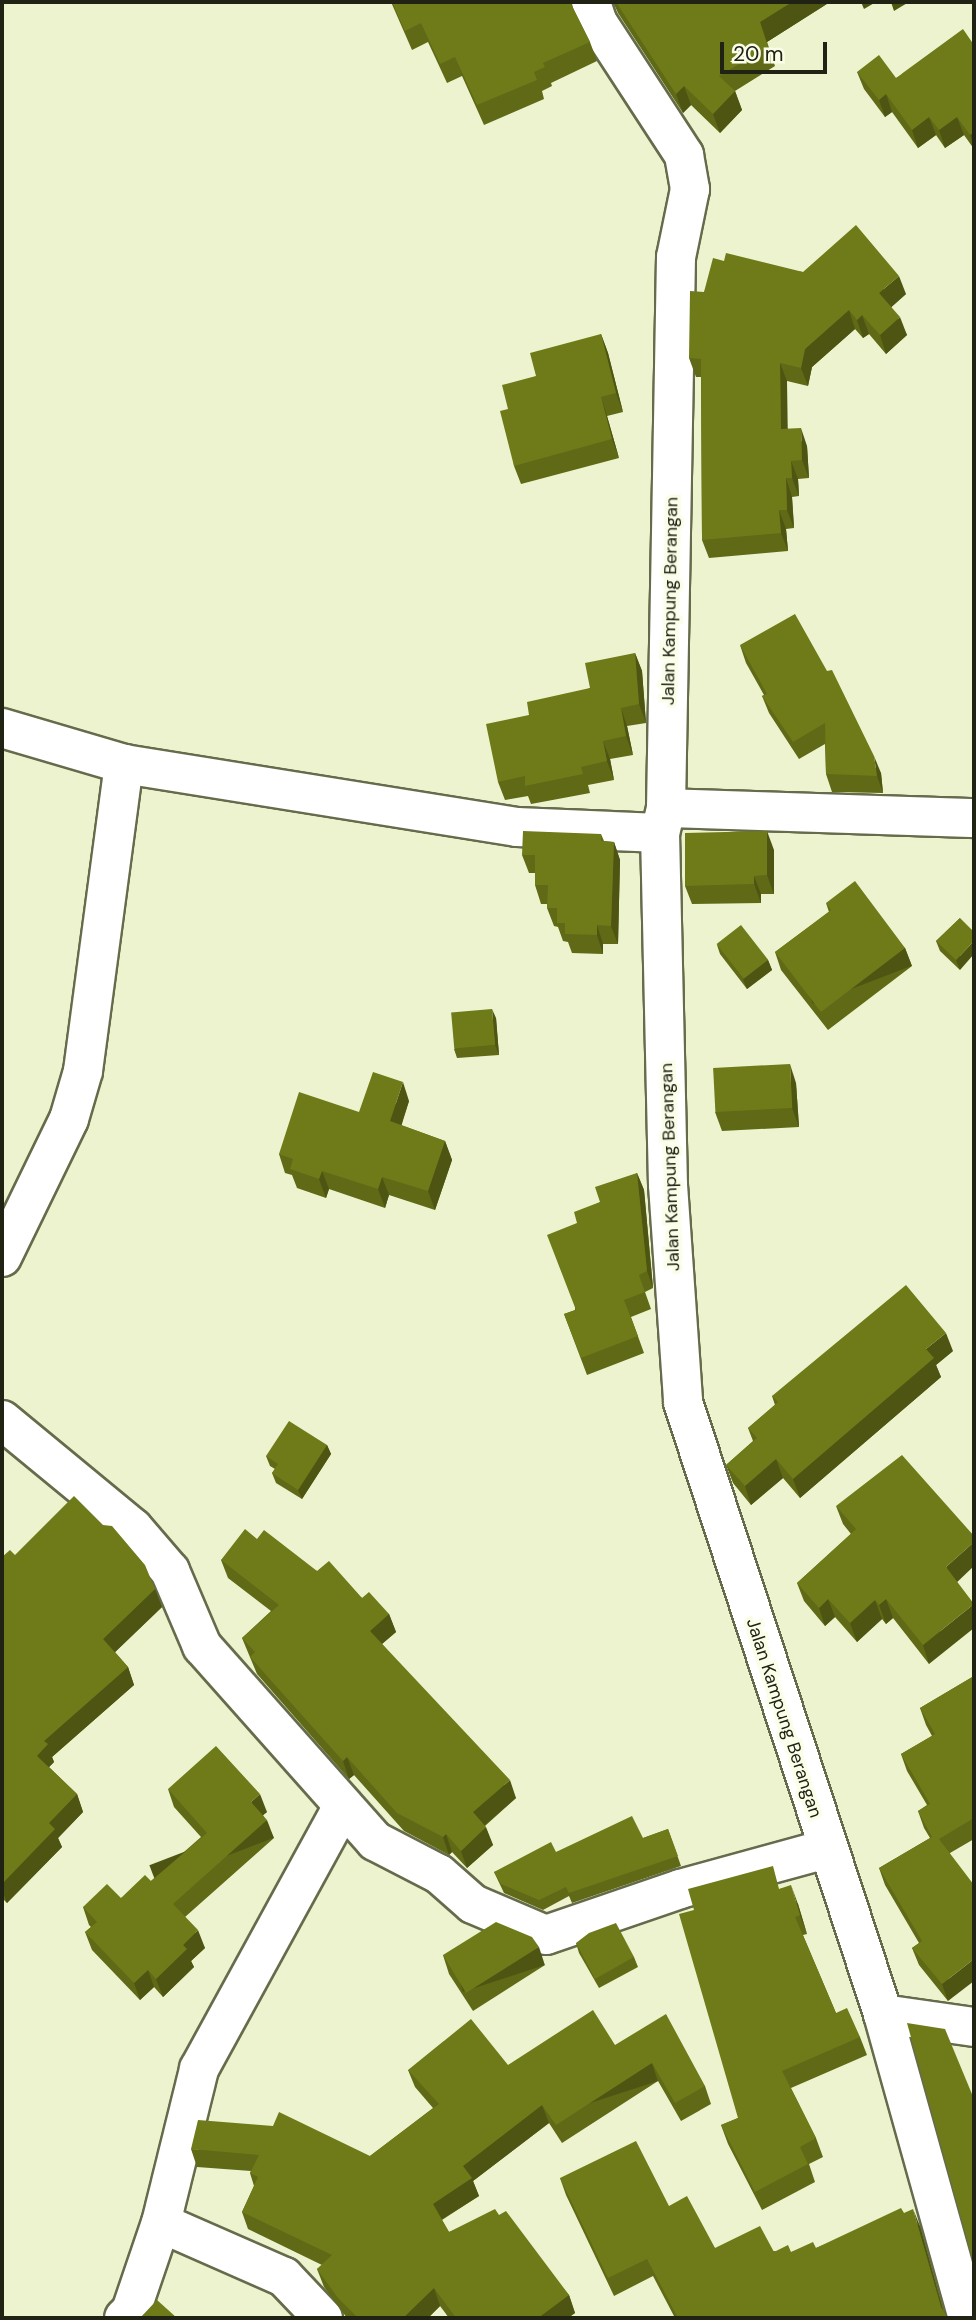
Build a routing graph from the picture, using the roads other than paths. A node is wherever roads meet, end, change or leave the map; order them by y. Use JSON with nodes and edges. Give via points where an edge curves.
{"nodes":[{"id":1,"x":591,"y":2,"type":"edge"},
{"id":2,"x":2,"y":728,"type":"edge"},
{"id":3,"x":124,"y":764,"type":"junction"},
{"id":4,"x":974,"y":818,"type":"edge"},
{"id":5,"x":663,"y":820,"type":"junction"},
{"id":6,"x":2,"y":1257,"type":"edge"},
{"id":7,"x":2,"y":1420,"type":"edge"},
{"id":8,"x":343,"y":1806,"type":"junction"},
{"id":9,"x":826,"y":1849,"type":"junction"},
{"id":10,"x":883,"y":2014,"type":"junction"},
{"id":11,"x":974,"y":2027,"type":"edge"},
{"id":12,"x":161,"y":2223,"type":"junction"},
{"id":13,"x":963,"y":2317,"type":"edge"},
{"id":14,"x":124,"y":2318,"type":"edge"},
{"id":15,"x":323,"y":2318,"type":"edge"}],
"edges":[{"from":1,"to":5,"type":"street","name":"Jalan Kampung Berangan","via":[[598,23],[684,155],[690,188],[676,257]]},
{"from":2,"to":3,"type":"street"},
{"from":3,"to":5,"type":"street","via":[[517,827]]},
{"from":3,"to":6,"type":"street","via":[[83,1071],[69,1119]]},
{"from":4,"to":5,"type":"street"},
{"from":5,"to":9,"type":"street","name":"Jalan Kampung Berangan","via":[[668,1185],[683,1402]]},
{"from":7,"to":8,"type":"street","via":[[133,1528],[170,1570],[202,1646]]},
{"from":8,"to":9,"type":"street","via":[[374,1841],[439,1874],[473,1904],[546,1935],[680,1889]]},
{"from":8,"to":12,"type":"street","via":[[199,2068]]},
{"from":9,"to":10,"type":"street","name":"Jalan Kampung Berangan"},
{"from":10,"to":11,"type":"street","via":[[950,2020]]},
{"from":10,"to":13,"type":"street","name":"Jalan Kampung Berangan"},
{"from":12,"to":14,"type":"street","via":[[131,2311]]},
{"from":12,"to":15,"type":"street","via":[[284,2277]]}]}
